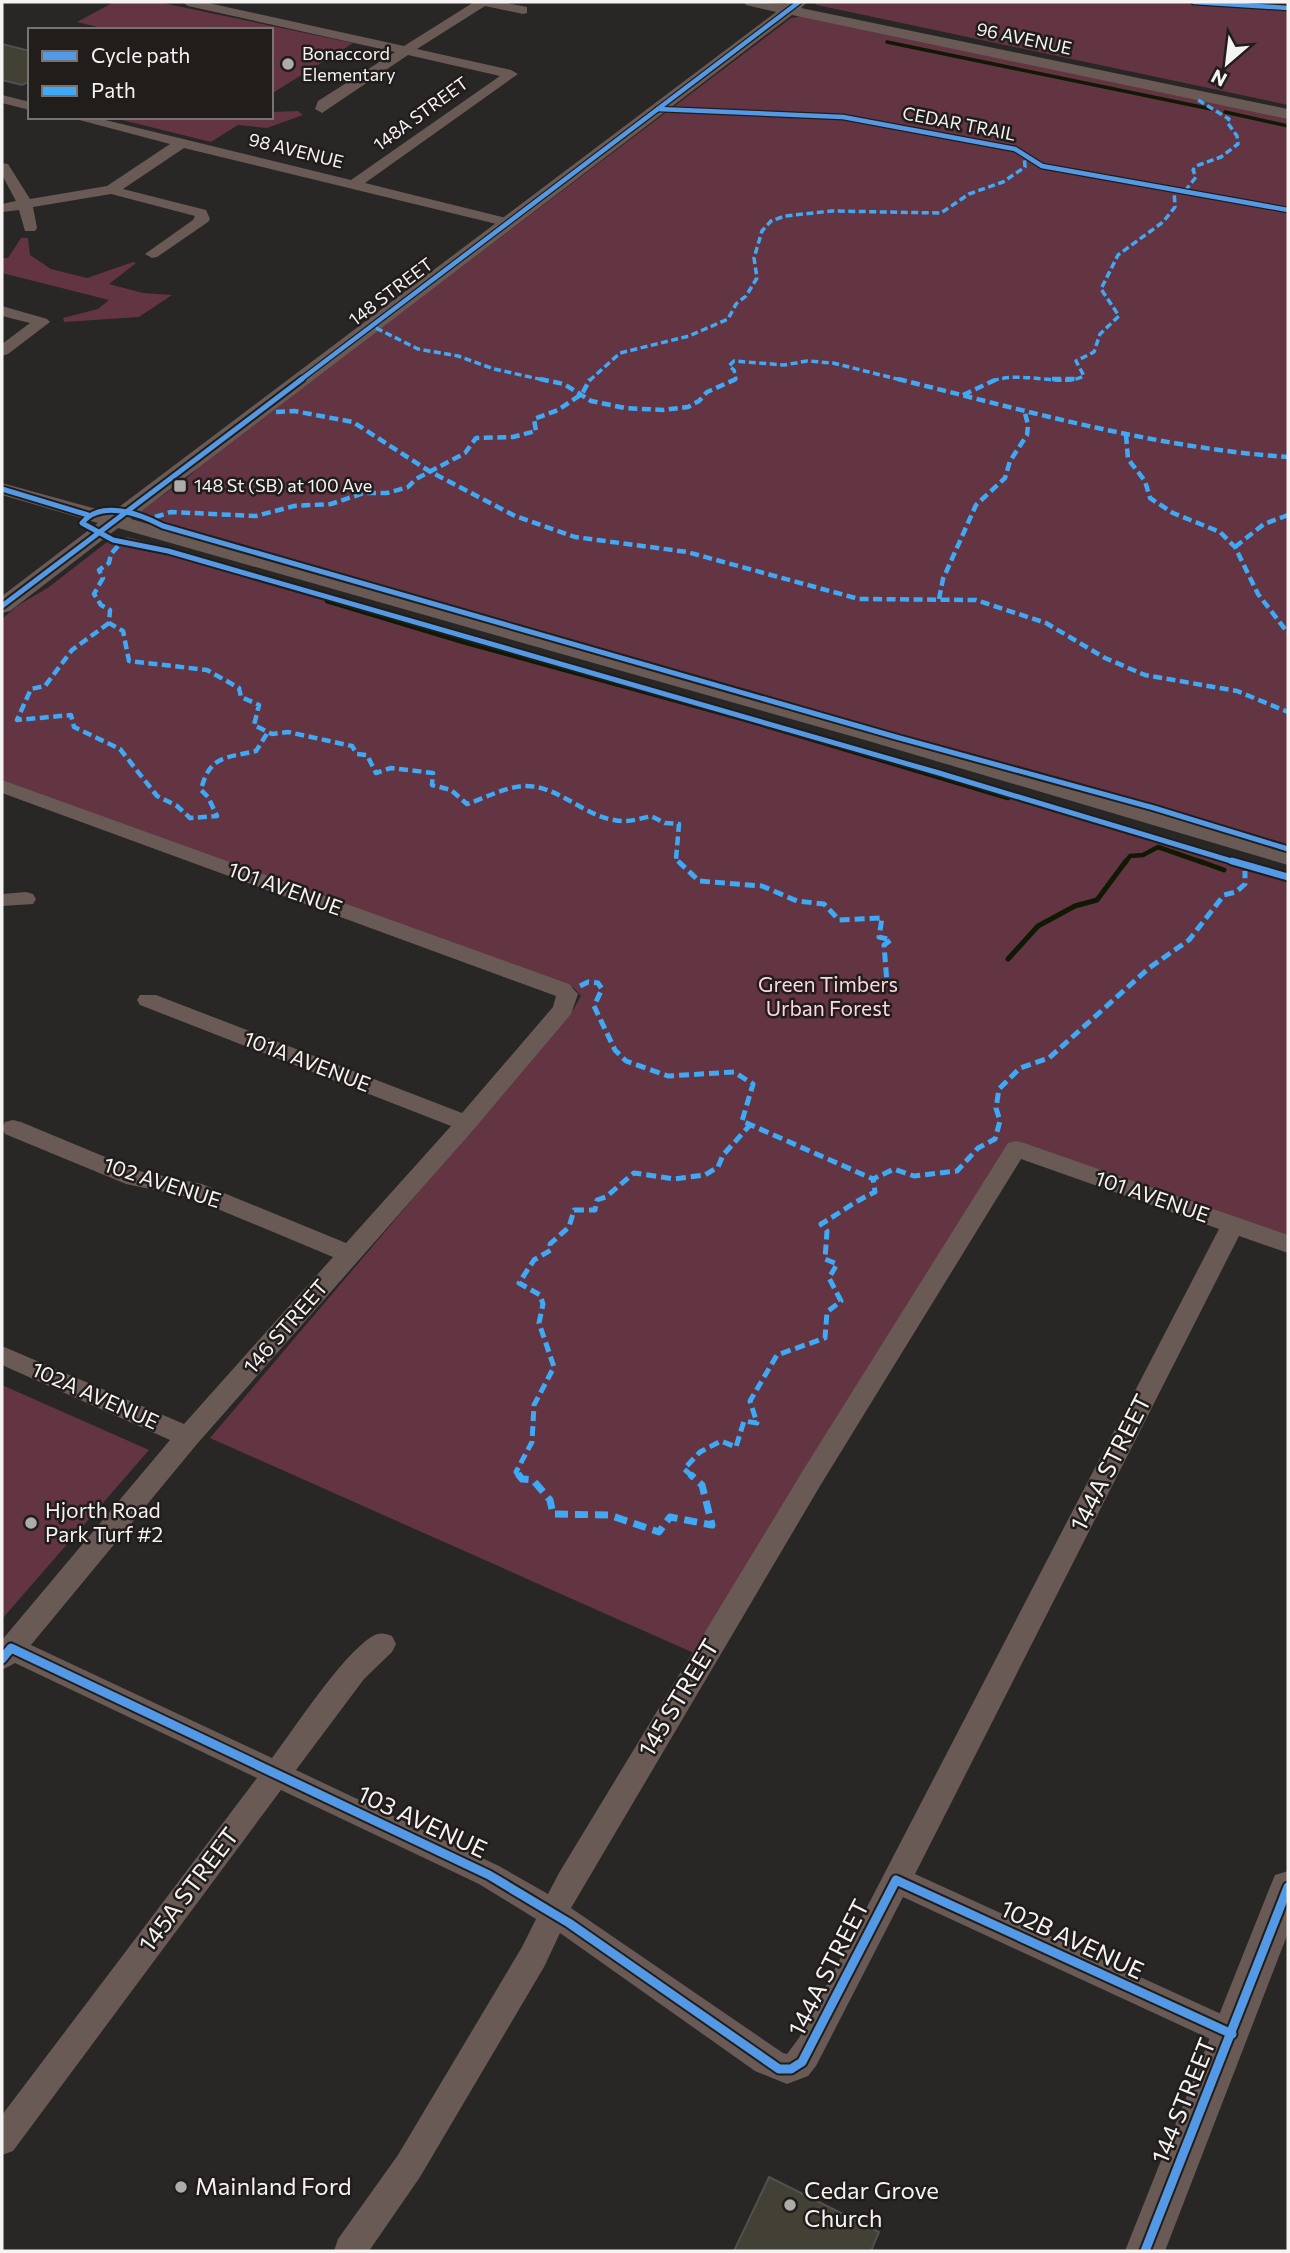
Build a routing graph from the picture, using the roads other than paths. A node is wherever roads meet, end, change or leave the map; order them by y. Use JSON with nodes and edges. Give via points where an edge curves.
{"nodes":[{"id":1,"x":188,"y":2,"type":"edge"},
{"id":2,"x":234,"y":2,"type":"edge"},
{"id":3,"x":484,"y":2,"type":"edge"},
{"id":4,"x":752,"y":2,"type":"edge"},
{"id":5,"x":792,"y":4,"type":"edge"},
{"id":6,"x":221,"y":9,"type":"junction"},
{"id":7,"x":523,"y":10,"type":"dead end"},
{"id":8,"x":407,"y":51,"type":"junction"},
{"id":9,"x":2,"y":99,"type":"edge"},
{"id":10,"x":28,"y":106,"type":"edge"},
{"id":11,"x":1288,"y":107,"type":"edge"},
{"id":12,"x":322,"y":109,"type":"dead end"},
{"id":13,"x":1288,"y":114,"type":"edge"},
{"id":14,"x":83,"y":119,"type":"edge"},
{"id":15,"x":182,"y":144,"type":"junction"},
{"id":16,"x":3,"y":167,"type":"edge"},
{"id":17,"x":353,"y":185,"type":"junction"},
{"id":18,"x":111,"y":190,"type":"junction"},
{"id":19,"x":26,"y":205,"type":"junction"},
{"id":20,"x":2,"y":208,"type":"edge"},
{"id":21,"x":509,"y":223,"type":"junction"},
{"id":22,"x":30,"y":228,"type":"dead end"},
{"id":23,"x":152,"y":254,"type":"dead end"},
{"id":24,"x":2,"y":311,"type":"edge"},
{"id":25,"x":2,"y":351,"type":"edge"},
{"id":26,"x":2,"y":489,"type":"edge"},
{"id":27,"x":111,"y":521,"type":"junction"},
{"id":28,"x":2,"y":606,"type":"edge"},
{"id":29,"x":10,"y":790,"type":"edge"},
{"id":30,"x":2,"y":808,"type":"edge"},
{"id":31,"x":1288,"y":857,"type":"edge"},
{"id":32,"x":1288,"y":869,"type":"edge"},
{"id":33,"x":26,"y":899,"type":"dead end"},
{"id":34,"x":2,"y":900,"type":"edge"},
{"id":35,"x":567,"y":994,"type":"joint"},
{"id":36,"x":148,"y":1000,"type":"dead end"},
{"id":37,"x":466,"y":1124,"type":"junction"},
{"id":38,"x":13,"y":1128,"type":"dead end"},
{"id":39,"x":1016,"y":1149,"type":"joint"},
{"id":40,"x":1233,"y":1225,"type":"junction"},
{"id":41,"x":1288,"y":1244,"type":"edge"},
{"id":42,"x":349,"y":1254,"type":"junction"},
{"id":43,"x":2,"y":1355,"type":"edge"},
{"id":44,"x":188,"y":1437,"type":"junction"},
{"id":45,"x":382,"y":1644,"type":"dead end"},
{"id":46,"x":6,"y":1654,"type":"edge"},
{"id":47,"x":276,"y":1774,"type":"junction"},
{"id":48,"x":896,"y":1880,"type":"junction"},
{"id":49,"x":1288,"y":1887,"type":"edge"},
{"id":50,"x":554,"y":1913,"type":"junction"},
{"id":51,"x":1231,"y":2034,"type":"junction"},
{"id":52,"x":791,"y":2069,"type":"joint"},
{"id":53,"x":2,"y":2140,"type":"edge"},
{"id":54,"x":1148,"y":2250,"type":"edge"},
{"id":55,"x":350,"y":2251,"type":"edge"}],
"edges":[{"from":1,"to":6,"type":"street"},
{"from":2,"to":6,"type":"street"},
{"from":3,"to":7,"type":"street"},
{"from":3,"to":8,"type":"street"},
{"from":4,"to":5,"type":"main road","name":"96 AVENUE"},
{"from":5,"to":11,"type":"main road","name":"96 AVENUE"},
{"from":5,"to":13,"type":"main road","name":"96 AVENUE"},
{"from":5,"to":21,"type":"main road","name":"148 STREET"},
{"from":6,"to":8,"type":"street"},
{"from":8,"to":12,"type":"street","via":[[323,104]]},
{"from":8,"to":17,"type":"street","name":"148A STREET","via":[[511,74]]},
{"from":9,"to":10,"type":"street"},
{"from":14,"to":15,"type":"street","name":"98 AVENUE"},
{"from":15,"to":17,"type":"street","name":"98 AVENUE"},
{"from":15,"to":18,"type":"street"},
{"from":16,"to":19,"type":"street"},
{"from":17,"to":21,"type":"street","name":"98 AVENUE"},
{"from":18,"to":19,"type":"street"},
{"from":18,"to":23,"type":"street","via":[[203,216]]},
{"from":19,"to":20,"type":"street"},
{"from":19,"to":22,"type":"street"},
{"from":21,"to":27,"type":"main road","name":"148 STREET"},
{"from":24,"to":25,"type":"street","via":[[42,322]]},
{"from":26,"to":27,"type":"main road"},
{"from":27,"to":28,"type":"main road","name":"148 STREET"},
{"from":27,"to":31,"type":"main road"},
{"from":27,"to":32,"type":"main road","via":[[133,533],[202,554]]},
{"from":29,"to":30,"type":"street"},
{"from":29,"to":35,"type":"street","name":"101 AVENUE"},
{"from":33,"to":34,"type":"street"},
{"from":35,"to":37,"type":"street","name":"146 STREET","via":[[563,1009]]},
{"from":36,"to":37,"type":"street","name":"101A AVENUE"},
{"from":37,"to":42,"type":"street","name":"146 STREET"},
{"from":38,"to":42,"type":"street","name":"102 AVENUE","via":[[134,1178],[194,1190]]},
{"from":39,"to":40,"type":"street","name":"101 AVENUE"},
{"from":39,"to":50,"type":"street","name":"145 STREET","via":[[790,1514]]},
{"from":40,"to":41,"type":"street","name":"101 AVENUE"},
{"from":40,"to":48,"type":"street","name":"144A STREET"},
{"from":42,"to":44,"type":"street","name":"146 STREET"},
{"from":43,"to":44,"type":"street","name":"102A AVENUE"},
{"from":44,"to":46,"type":"street","name":"146 STREET"},
{"from":45,"to":47,"type":"street","name":"145A STREET","via":[[354,1671]]},
{"from":46,"to":47,"type":"street","name":"103 AVENUE"},
{"from":47,"to":50,"type":"street","name":"103 AVENUE","via":[[489,1875]]},
{"from":47,"to":53,"type":"street","name":"145A STREET"},
{"from":48,"to":51,"type":"street","name":"102B AVENUE"},
{"from":48,"to":52,"type":"street","name":"144A STREET","via":[[806,2055]]},
{"from":49,"to":51,"type":"main road","name":"144 STREET"},
{"from":50,"to":52,"type":"street","name":"103 AVENUE","via":[[766,2061]]},
{"from":50,"to":55,"type":"street","name":"145 STREET","via":[[533,1958],[416,2154]]},
{"from":51,"to":54,"type":"main road","name":"144 STREET"}]}
